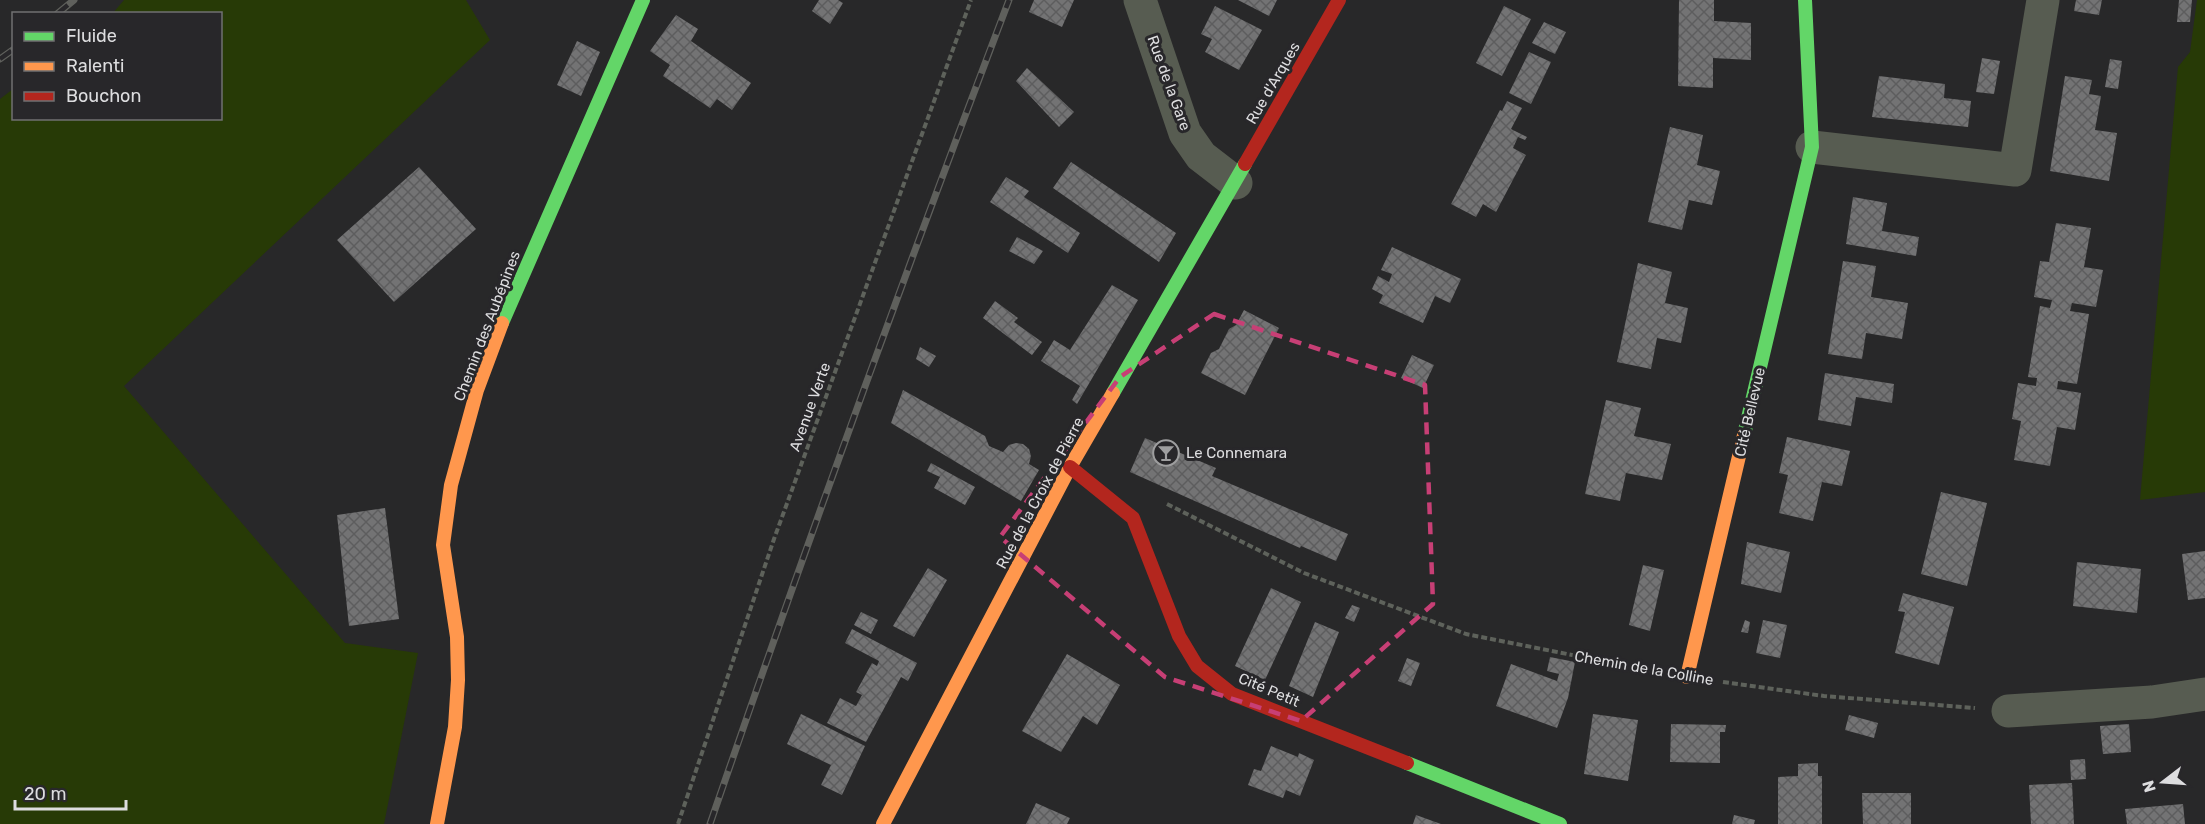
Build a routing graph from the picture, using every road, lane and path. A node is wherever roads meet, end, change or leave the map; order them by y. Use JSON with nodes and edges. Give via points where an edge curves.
{"nodes":[{"id":1,"x":643,"y":0,"type":"edge"},
{"id":2,"x":971,"y":0,"type":"edge"},
{"id":3,"x":1140,"y":0,"type":"edge"},
{"id":4,"x":1339,"y":0,"type":"edge"},
{"id":5,"x":1806,"y":0,"type":"edge"},
{"id":6,"x":2043,"y":0,"type":"edge"},
{"id":7,"x":1812,"y":147,"type":"junction"},
{"id":8,"x":1236,"y":183,"type":"junction"},
{"id":9,"x":1070,"y":467,"type":"junction"},
{"id":10,"x":1114,"y":502,"type":"junction"},
{"id":11,"x":1687,"y":677,"type":"junction"},
{"id":12,"x":2205,"y":693,"type":"edge"},
{"id":13,"x":2008,"y":711,"type":"joint"},
{"id":14,"x":436,"y":824,"type":"edge"},
{"id":15,"x":678,"y":824,"type":"edge"},
{"id":16,"x":883,"y":824,"type":"edge"},
{"id":17,"x":1560,"y":824,"type":"edge"}],
"edges":[{"from":1,"to":14,"type":"street","name":"Chemin des Aubépines","via":[[506,313],[477,390],[451,485],[443,545],[457,638],[458,680],[455,727]]},
{"from":2,"to":15,"type":"path","name":"Avenue Verte","via":[[774,538]]},
{"from":3,"to":8,"type":"street","name":"Rue de la Gare","via":[[1185,133],[1202,156]]},
{"from":4,"to":8,"type":"street","name":"Rue d'Arques"},
{"from":5,"to":7,"type":"street","name":"Cité Bellevue"},
{"from":6,"to":7,"type":"street","via":[[2015,170]]},
{"from":7,"to":11,"type":"street","name":"Cité Bellevue"},
{"from":8,"to":9,"type":"street","name":"Rue de la Croix de Pierre"},
{"from":9,"to":10,"type":"street","name":"Cité Petit"},
{"from":9,"to":16,"type":"street","name":"Rue de la Croix de Pierre"},
{"from":10,"to":11,"type":"path","name":"Chemin de la Colline","via":[[1141,491],[1304,573],[1466,634]]},
{"from":10,"to":17,"type":"street","name":"Cité Petit","via":[[1133,519],[1179,636],[1197,666],[1232,694]]},
{"from":11,"to":13,"type":"path","name":"Chemin de la Colline","via":[[1824,696]]},
{"from":12,"to":13,"type":"street","via":[[2152,702]]}]}
